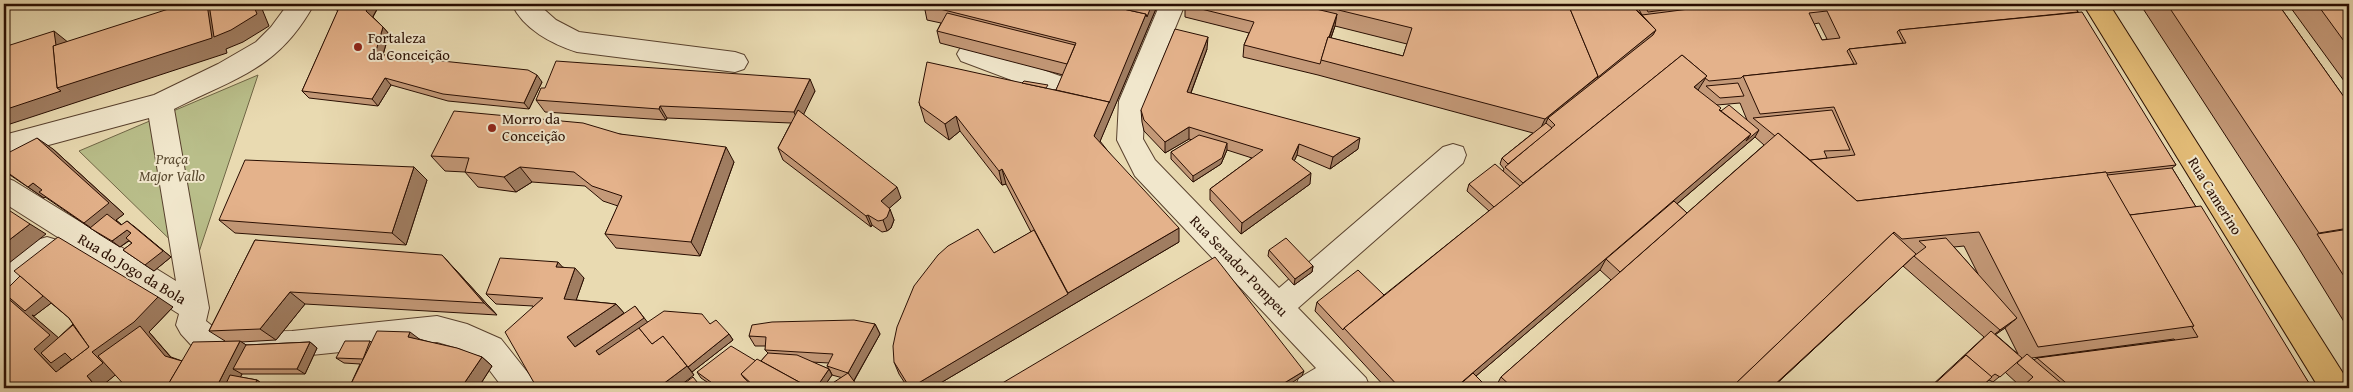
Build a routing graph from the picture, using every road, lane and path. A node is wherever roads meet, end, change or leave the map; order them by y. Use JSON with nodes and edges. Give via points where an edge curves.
{"nodes":[{"id":1,"x":301,"y":4,"type":"edge"},
{"id":2,"x":524,"y":4,"type":"edge"},
{"id":3,"x":1172,"y":4,"type":"edge"},
{"id":4,"x":2096,"y":4,"type":"edge"},
{"id":5,"x":970,"y":54,"type":"edge"},
{"id":6,"x":735,"y":62,"type":"dead end"},
{"id":7,"x":1065,"y":89,"type":"edge"},
{"id":8,"x":160,"y":104,"type":"junction"},
{"id":9,"x":4,"y":146,"type":"edge"},
{"id":10,"x":1453,"y":155,"type":"dead end"},
{"id":11,"x":4,"y":189,"type":"edge"},
{"id":12,"x":69,"y":231,"type":"junction"},
{"id":13,"x":4,"y":284,"type":"edge"},
{"id":14,"x":1278,"y":307,"type":"junction"},
{"id":15,"x":195,"y":308,"type":"junction"},
{"id":16,"x":1346,"y":379,"type":"edge"},
{"id":17,"x":520,"y":388,"type":"edge"},
{"id":18,"x":1310,"y":388,"type":"edge"},
{"id":19,"x":2335,"y":388,"type":"edge"}],
"edges":[{"from":1,"to":8,"type":"street","via":[[267,48]]},
{"from":2,"to":6,"type":"street","via":[[560,36],[577,42]]},
{"from":3,"to":14,"type":"street","name":"Rua Senador Pompeu","via":[[1132,101],[1123,108],[1130,140],[1145,168]]},
{"from":4,"to":19,"type":"main road","name":"Rua Camerino"},
{"from":5,"to":7,"type":"street"},
{"from":8,"to":9,"type":"street"},
{"from":8,"to":15,"type":"street"},
{"from":10,"to":14,"type":"street"},
{"from":11,"to":12,"type":"street","name":"Rua do Jogo da Bola"},
{"from":12,"to":13,"type":"street"},
{"from":12,"to":15,"type":"street","name":"Rua do Jogo da Bola"},
{"from":14,"to":16,"type":"street","name":"Rua Senador Pompeu"},
{"from":15,"to":17,"type":"street","name":"Rua do Jogo da Bola","via":[[191,325],[202,337],[217,345],[292,344],[437,329],[467,337],[491,349]]},
{"from":16,"to":18,"type":"street"}]}
